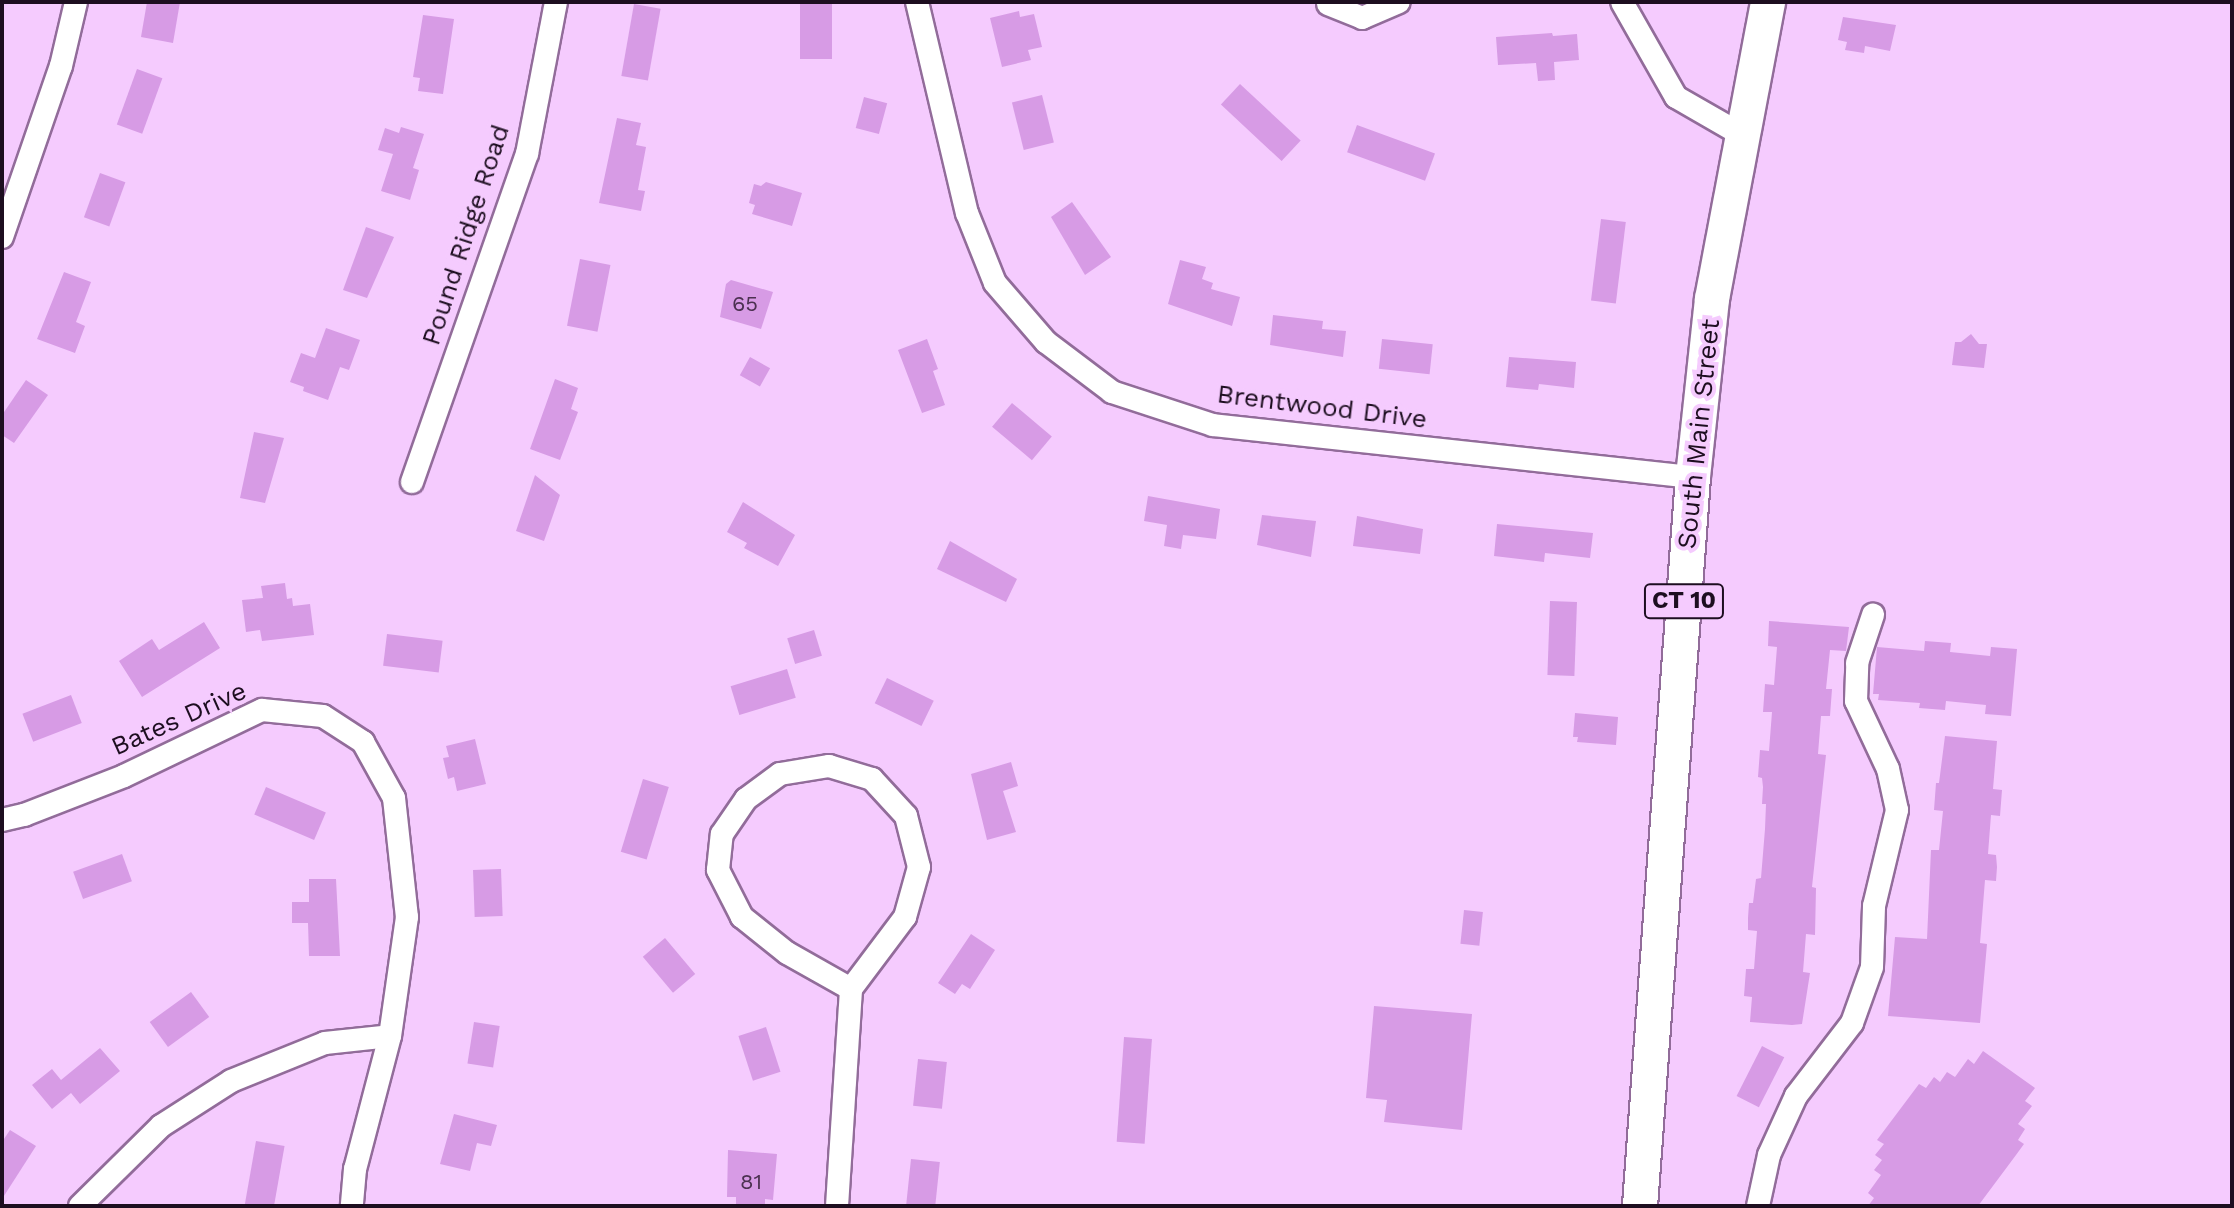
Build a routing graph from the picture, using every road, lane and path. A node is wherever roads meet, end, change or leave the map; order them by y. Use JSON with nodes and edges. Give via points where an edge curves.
{"nodes":[{"id":1,"x":76,"y":2,"type":"edge"},
{"id":2,"x":556,"y":2,"type":"edge"},
{"id":3,"x":917,"y":2,"type":"edge"},
{"id":4,"x":1399,"y":2,"type":"edge"},
{"id":5,"x":1622,"y":2,"type":"edge"},
{"id":6,"x":1768,"y":2,"type":"edge"},
{"id":7,"x":1328,"y":4,"type":"edge"},
{"id":8,"x":1742,"y":135,"type":"junction"},
{"id":9,"x":2,"y":237,"type":"edge"},
{"id":10,"x":1693,"y":477,"type":"junction"},
{"id":11,"x":412,"y":482,"type":"dead end"},
{"id":12,"x":1873,"y":615,"type":"dead end"},
{"id":13,"x":2,"y":820,"type":"edge"},
{"id":14,"x":851,"y":989,"type":"junction"},
{"id":15,"x":390,"y":1036,"type":"junction"},
{"id":16,"x":80,"y":1206,"type":"edge"},
{"id":17,"x":352,"y":1206,"type":"edge"},
{"id":18,"x":837,"y":1206,"type":"edge"},
{"id":19,"x":1640,"y":1206,"type":"edge"},
{"id":20,"x":1758,"y":1206,"type":"edge"}],
"edges":[{"from":1,"to":9,"type":"street","via":[[61,66]]},
{"from":2,"to":11,"type":"street","name":"Pound Ridge Road","via":[[527,154]]},
{"from":3,"to":10,"type":"street","name":"Brentwood Drive","via":[[967,213],[995,283],[1046,342],[1112,392],[1213,425]]},
{"from":4,"to":7,"type":"street","via":[[1362,18]]},
{"from":5,"to":8,"type":"street","via":[[1676,97]]},
{"from":6,"to":8,"type":"highway","name":"South Main Street","number":"CT 10"},
{"from":8,"to":10,"type":"highway","name":"South Main Street","number":"CT 10","via":[[1712,299]]},
{"from":10,"to":19,"type":"highway","name":"South Main Street","number":"CT 10"},
{"from":12,"to":20,"type":"street","via":[[1857,663],[1856,701],[1888,769],[1897,810],[1874,906],[1872,967],[1852,1023],[1796,1096],[1769,1155]]},
{"from":13,"to":15,"type":"street","name":"Bates Drive","via":[[124,776],[262,710],[323,716],[363,742],[394,798],[407,917]]},
{"from":14,"to":14,"type":"street","via":[[905,917],[919,867],[906,816],[872,779],[829,766],[780,774],[746,799],[722,834],[718,870],[742,917],[787,953]]},
{"from":14,"to":18,"type":"street"},
{"from":15,"to":16,"type":"street","via":[[325,1043],[231,1081],[161,1126]]},
{"from":15,"to":17,"type":"street","name":"Bates Drive","via":[[355,1169]]}]}
